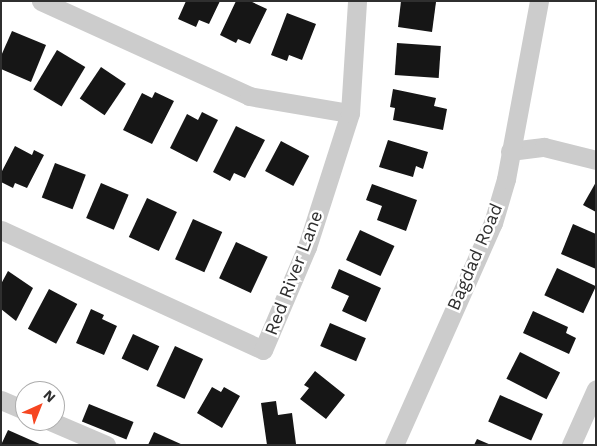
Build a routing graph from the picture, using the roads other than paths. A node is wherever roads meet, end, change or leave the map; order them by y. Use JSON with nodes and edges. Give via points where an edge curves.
{"nodes":[{"id":1,"x":40,"y":1,"type":"edge"},
{"id":2,"x":358,"y":1,"type":"edge"},
{"id":3,"x":539,"y":1,"type":"edge"},
{"id":4,"x":350,"y":112,"type":"junction"},
{"id":5,"x":510,"y":151,"type":"junction"},
{"id":6,"x":596,"y":160,"type":"edge"},
{"id":7,"x":1,"y":230,"type":"edge"},
{"id":8,"x":596,"y":389,"type":"edge"},
{"id":9,"x":1,"y":400,"type":"edge"},
{"id":10,"x":15,"y":406,"type":"edge"},
{"id":11,"x":65,"y":427,"type":"edge"},
{"id":12,"x":106,"y":445,"type":"edge"},
{"id":13,"x":394,"y":445,"type":"edge"},
{"id":14,"x":571,"y":445,"type":"edge"}],
"edges":[{"from":1,"to":4,"type":"street","via":[[249,96]]},
{"from":2,"to":4,"type":"street","name":"Red River Lane"},
{"from":3,"to":5,"type":"street","name":"Bagdad Road"},
{"from":4,"to":7,"type":"street","name":"Red River Lane","via":[[307,247],[263,350]]},
{"from":5,"to":6,"type":"street","via":[[544,147]]},
{"from":5,"to":13,"type":"street","name":"Bagdad Road","via":[[493,223]]},
{"from":8,"to":14,"type":"street"},
{"from":9,"to":10,"type":"street"},
{"from":11,"to":12,"type":"street"}]}
